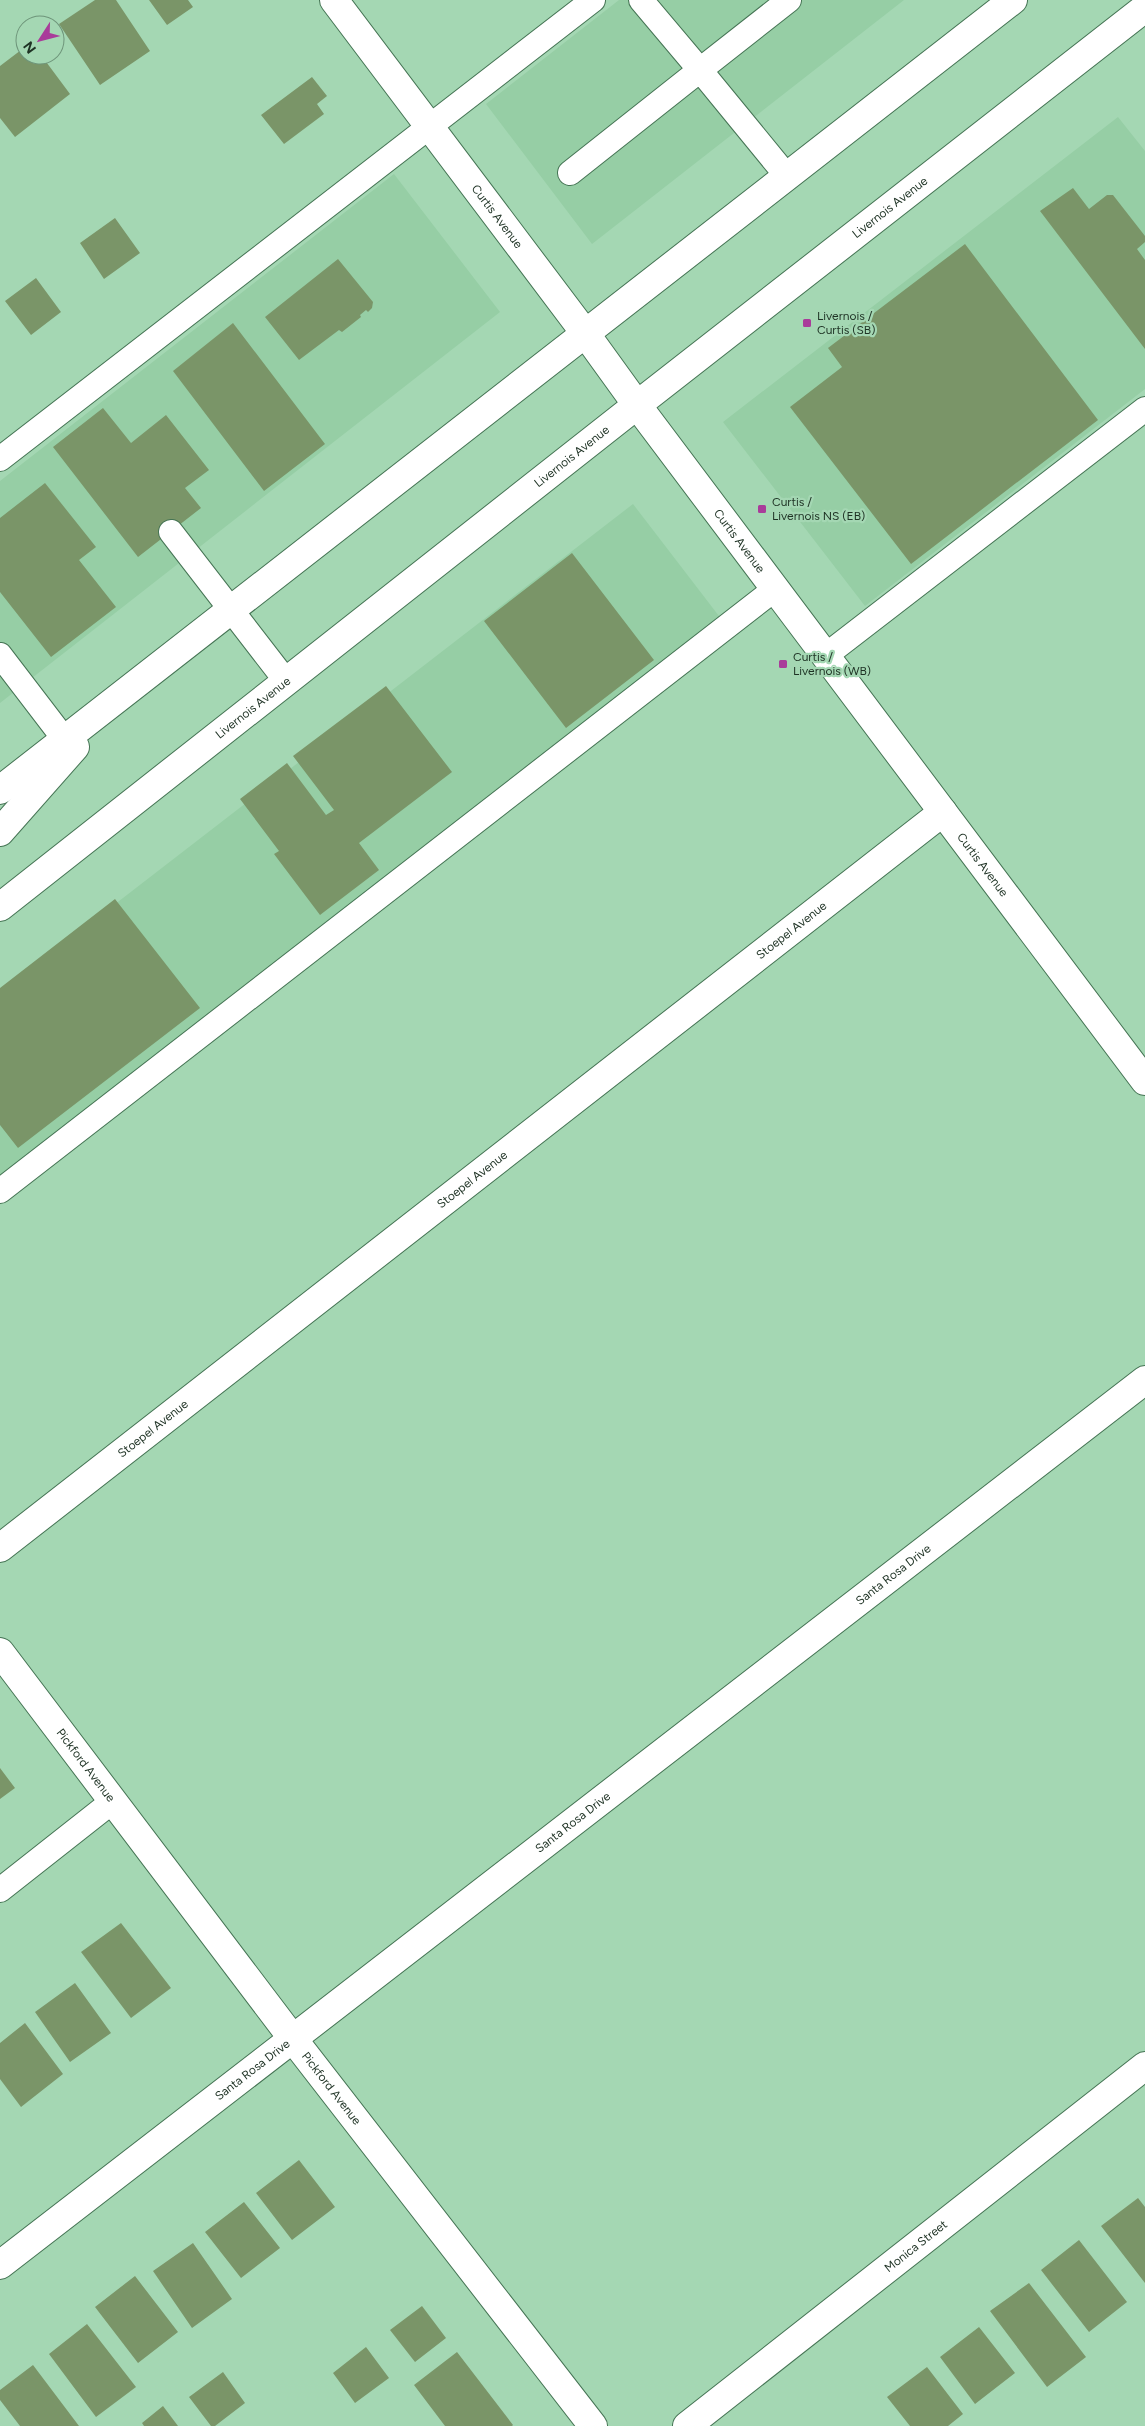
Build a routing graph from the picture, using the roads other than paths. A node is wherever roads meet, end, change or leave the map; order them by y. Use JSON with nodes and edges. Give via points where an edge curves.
{"nodes":[{"id":1,"x":334,"y":0,"type":"edge"},
{"id":2,"x":593,"y":0,"type":"edge"},
{"id":3,"x":641,"y":0,"type":"edge"},
{"id":4,"x":789,"y":0,"type":"edge"},
{"id":5,"x":1013,"y":0,"type":"edge"},
{"id":6,"x":1141,"y":11,"type":"edge"},
{"id":7,"x":700,"y":70,"type":"junction"},
{"id":8,"x":430,"y":127,"type":"junction"},
{"id":9,"x":570,"y":173,"type":"dead end"},
{"id":10,"x":786,"y":175,"type":"junction"},
{"id":11,"x":585,"y":333,"type":"junction"},
{"id":12,"x":637,"y":405,"type":"junction"},
{"id":13,"x":1145,"y":409,"type":"edge"},
{"id":14,"x":0,"y":459,"type":"edge"},
{"id":15,"x":171,"y":532,"type":"dead end"},
{"id":16,"x":775,"y":589,"type":"junction"},
{"id":17,"x":230,"y":609,"type":"junction"},
{"id":18,"x":0,"y":655,"type":"edge"},
{"id":19,"x":825,"y":656,"type":"junction"},
{"id":20,"x":286,"y":681,"type":"junction"},
{"id":21,"x":117,"y":699,"type":"junction"},
{"id":22,"x":65,"y":740,"type":"junction"},
{"id":23,"x":0,"y":790,"type":"edge"},
{"id":24,"x":943,"y":812,"type":"junction"},
{"id":25,"x":0,"y":832,"type":"edge"},
{"id":26,"x":0,"y":907,"type":"edge"},
{"id":27,"x":1145,"y":1081,"type":"edge"},
{"id":28,"x":0,"y":1190,"type":"edge"},
{"id":29,"x":1145,"y":1380,"type":"edge"},
{"id":30,"x":0,"y":1548,"type":"edge"},
{"id":31,"x":0,"y":1652,"type":"edge"},
{"id":32,"x":113,"y":1802,"type":"junction"},
{"id":33,"x":0,"y":1890,"type":"edge"},
{"id":34,"x":293,"y":2039,"type":"junction"},
{"id":35,"x":1145,"y":2066,"type":"edge"},
{"id":36,"x":0,"y":2265,"type":"edge"},
{"id":37,"x":593,"y":2426,"type":"edge"},
{"id":38,"x":687,"y":2426,"type":"edge"}],
"edges":[{"from":1,"to":8,"type":"street","name":"Curtis Avenue"},
{"from":2,"to":8,"type":"lane"},
{"from":3,"to":7,"type":"lane"},
{"from":4,"to":7,"type":"lane"},
{"from":5,"to":10,"type":"street"},
{"from":6,"to":12,"type":"street","name":"Livernois Avenue"},
{"from":7,"to":9,"type":"lane"},
{"from":7,"to":10,"type":"lane"},
{"from":8,"to":11,"type":"street","name":"Curtis Avenue"},
{"from":8,"to":14,"type":"lane"},
{"from":10,"to":11,"type":"street"},
{"from":11,"to":12,"type":"street","name":"Curtis Avenue"},
{"from":11,"to":17,"type":"street"},
{"from":12,"to":16,"type":"street","name":"Curtis Avenue"},
{"from":12,"to":20,"type":"street","name":"Livernois Avenue"},
{"from":13,"to":19,"type":"lane"},
{"from":15,"to":17,"type":"lane"},
{"from":16,"to":19,"type":"street","name":"Curtis Avenue"},
{"from":16,"to":28,"type":"lane"},
{"from":17,"to":20,"type":"lane"},
{"from":17,"to":21,"type":"street"},
{"from":18,"to":22,"type":"lane"},
{"from":19,"to":24,"type":"street","name":"Curtis Avenue"},
{"from":20,"to":26,"type":"street","name":"Livernois Avenue"},
{"from":21,"to":22,"type":"street"},
{"from":21,"to":25,"type":"street"},
{"from":22,"to":23,"type":"street"},
{"from":24,"to":27,"type":"street","name":"Curtis Avenue"},
{"from":24,"to":30,"type":"street","name":"Stoepel Avenue"},
{"from":29,"to":34,"type":"street","name":"Santa Rosa Drive"},
{"from":31,"to":32,"type":"street","name":"Pickford Avenue"},
{"from":32,"to":33,"type":"lane"},
{"from":32,"to":34,"type":"street","name":"Pickford Avenue"},
{"from":34,"to":36,"type":"street","name":"Santa Rosa Drive"},
{"from":34,"to":37,"type":"street","name":"Pickford Avenue"},
{"from":35,"to":38,"type":"street","name":"Monica Street"}]}
